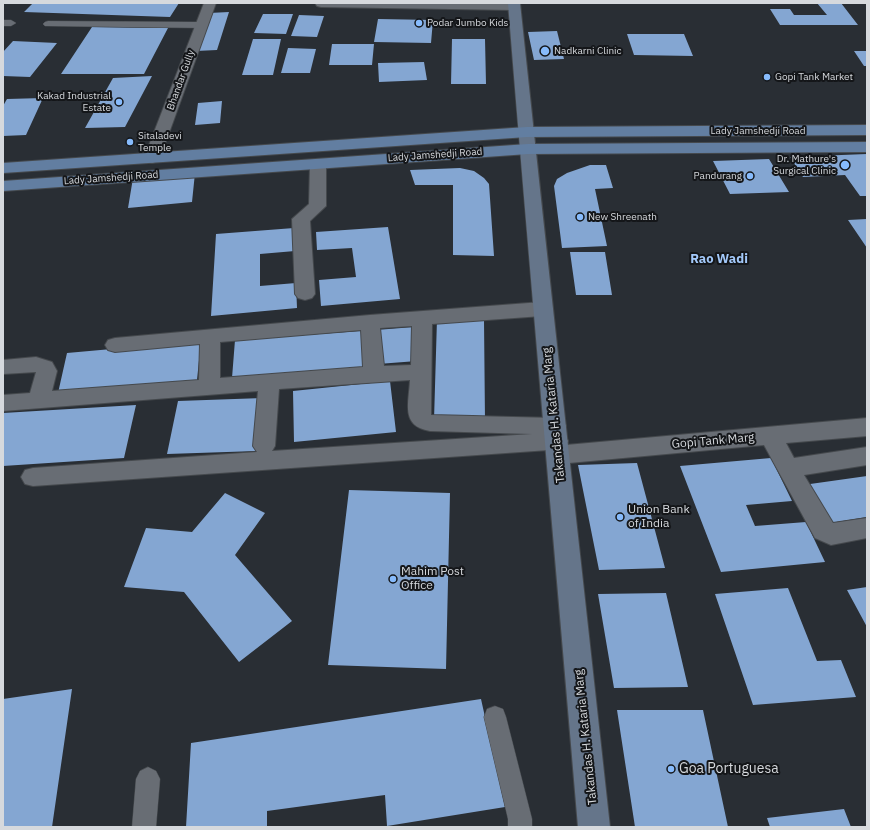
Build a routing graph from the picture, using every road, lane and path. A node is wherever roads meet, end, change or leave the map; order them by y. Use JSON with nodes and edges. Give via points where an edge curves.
{"nodes":[{"id":1,"x":210,"y":3,"type":"edge"},
{"id":2,"x":321,"y":3,"type":"edge"},
{"id":3,"x":514,"y":4,"type":"edge"},
{"id":4,"x":48,"y":24,"type":"dead end"},
{"id":5,"x":201,"y":25,"type":"junction"},
{"id":6,"x":867,"y":130,"type":"edge"},
{"id":7,"x":528,"y":140,"type":"junction"},
{"id":8,"x":867,"y":147,"type":"edge"},
{"id":9,"x":152,"y":158,"type":"junction"},
{"id":10,"x":318,"y":164,"type":"junction"},
{"id":11,"x":3,"y":168,"type":"edge"},
{"id":12,"x":3,"y":186,"type":"edge"},
{"id":13,"x":305,"y":294,"type":"dead end"},
{"id":14,"x":542,"y":309,"type":"junction"},
{"id":15,"x":422,"y":318,"type":"junction"},
{"id":16,"x":370,"y":322,"type":"junction"},
{"id":17,"x":210,"y":336,"type":"junction"},
{"id":18,"x":115,"y":345,"type":"dead end"},
{"id":19,"x":3,"y":367,"type":"edge"},
{"id":20,"x":421,"y":372,"type":"junction"},
{"id":21,"x":374,"y":374,"type":"junction"},
{"id":22,"x":269,"y":382,"type":"junction"},
{"id":23,"x":209,"y":386,"type":"junction"},
{"id":24,"x":38,"y":400,"type":"junction"},
{"id":25,"x":3,"y":403,"type":"edge"},
{"id":26,"x":867,"y":426,"type":"edge"},
{"id":27,"x":770,"y":436,"type":"junction"},
{"id":28,"x":557,"y":441,"type":"junction"},
{"id":29,"x":264,"y":446,"type":"dead end"},
{"id":30,"x":867,"y":456,"type":"edge"},
{"id":31,"x":788,"y":468,"type":"junction"},
{"id":32,"x":33,"y":477,"type":"dead end"},
{"id":33,"x":867,"y":528,"type":"edge"},
{"id":34,"x":495,"y":718,"type":"dead end"},
{"id":35,"x":148,"y":780,"type":"dead end"},
{"id":36,"x":144,"y":827,"type":"edge"},
{"id":37,"x":520,"y":827,"type":"edge"},
{"id":38,"x":594,"y":827,"type":"edge"}],
"edges":[{"from":1,"to":5,"type":"street","name":"Bhandar Gully"},
{"from":2,"to":3,"type":"street"},
{"from":3,"to":7,"type":"main road","name":"Takandas H. Kataria Marg"},
{"from":4,"to":5,"type":"lane"},
{"from":5,"to":9,"type":"street","name":"Bhandar Gully"},
{"from":6,"to":7,"type":"main road","name":"Lady Jamshedji Road"},
{"from":7,"to":8,"type":"main road","name":"Lady Jamshedji Road"},
{"from":7,"to":9,"type":"main road","name":"Lady Jamshedji Road"},
{"from":7,"to":10,"type":"main road","name":"Lady Jamshedji Road"},
{"from":7,"to":14,"type":"main road","name":"Takandas H. Kataria Marg"},
{"from":9,"to":11,"type":"main road","name":"Lady Jamshedji Road"},
{"from":10,"to":12,"type":"main road","name":"Lady Jamshedji Road"},
{"from":10,"to":13,"type":"street","via":[[317,206],[302,219]]},
{"from":14,"to":15,"type":"street"},
{"from":14,"to":28,"type":"main road","name":"Takandas H. Kataria Marg"},
{"from":15,"to":16,"type":"street"},
{"from":15,"to":20,"type":"street"},
{"from":16,"to":17,"type":"street"},
{"from":16,"to":21,"type":"street"},
{"from":17,"to":18,"type":"street"},
{"from":17,"to":23,"type":"street"},
{"from":19,"to":24,"type":"street","via":[[36,364],[45,367],[47,371]]},
{"from":20,"to":21,"type":"street"},
{"from":20,"to":28,"type":"street","via":[[420,418],[424,422]]},
{"from":21,"to":22,"type":"street"},
{"from":22,"to":23,"type":"street"},
{"from":22,"to":29,"type":"street"},
{"from":23,"to":24,"type":"street"},
{"from":24,"to":25,"type":"street"},
{"from":26,"to":27,"type":"street","name":"Gopi Tank Marg"},
{"from":27,"to":28,"type":"street","name":"Gopi Tank Marg"},
{"from":27,"to":31,"type":"street"},
{"from":28,"to":32,"type":"street"},
{"from":28,"to":38,"type":"main road","name":"Takandas H. Kataria Marg"},
{"from":30,"to":31,"type":"street"},
{"from":31,"to":33,"type":"street","via":[[827,533]]},
{"from":34,"to":37,"type":"lane"},
{"from":35,"to":36,"type":"lane"}]}
